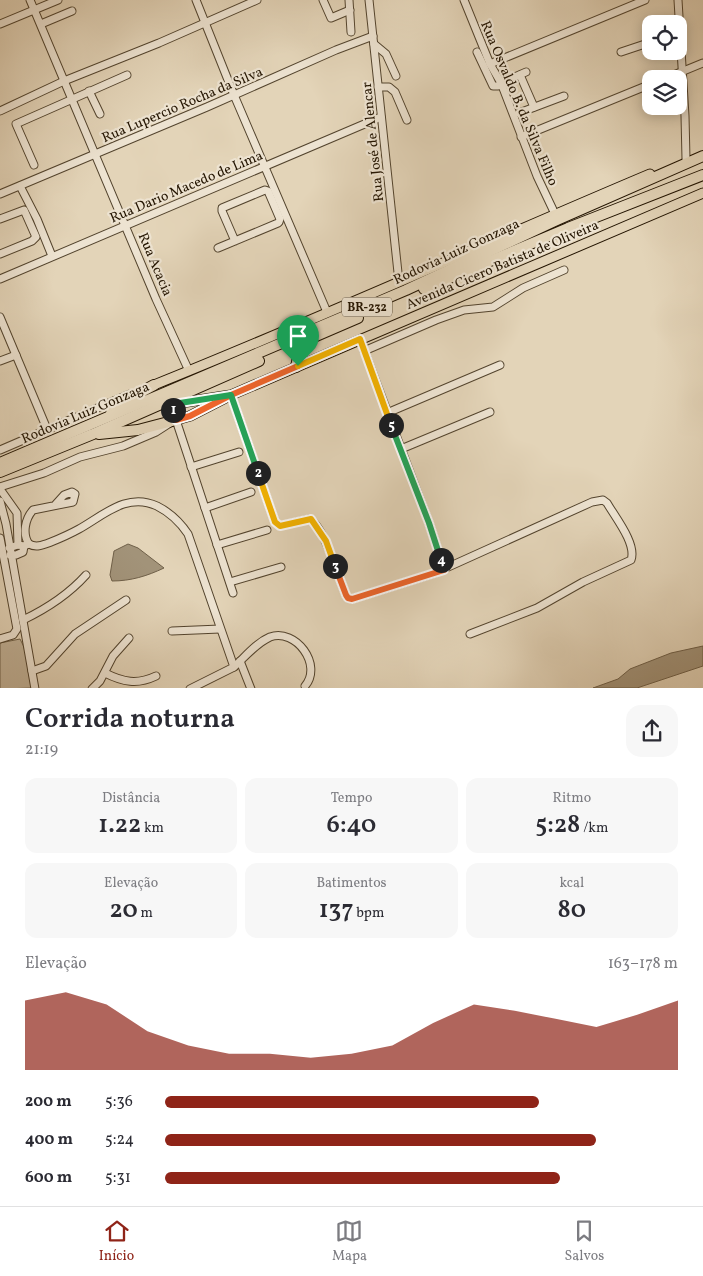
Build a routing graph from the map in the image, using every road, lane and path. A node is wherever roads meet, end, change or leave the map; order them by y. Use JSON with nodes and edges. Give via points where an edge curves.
{"nodes":[{"id":1,"x":30,"y":0,"type":"edge"},
{"id":2,"x":58,"y":0,"type":"edge"},
{"id":3,"x":196,"y":0,"type":"edge"},
{"id":4,"x":257,"y":0,"type":"edge"},
{"id":5,"x":323,"y":0,"type":"edge"},
{"id":6,"x":349,"y":0,"type":"edge"},
{"id":7,"x":369,"y":0,"type":"edge"},
{"id":8,"x":464,"y":0,"type":"edge"},
{"id":9,"x":644,"y":0,"type":"edge"},
{"id":10,"x":678,"y":0,"type":"edge"},
{"id":11,"x":34,"y":9,"type":"junction"},
{"id":12,"x":350,"y":10,"type":"junction"},
{"id":13,"x":72,"y":11,"type":"dead end"},
{"id":14,"x":678,"y":15,"type":"edge"},
{"id":15,"x":205,"y":23,"type":"junction"},
{"id":16,"x":0,"y":24,"type":"edge"},
{"id":17,"x":41,"y":24,"type":"junction"},
{"id":18,"x":352,"y":32,"type":"dead end"},
{"id":19,"x":373,"y":36,"type":"junction"},
{"id":20,"x":374,"y":44,"type":"junction"},
{"id":21,"x":642,"y":45,"type":"edge"},
{"id":22,"x":477,"y":52,"type":"dead end"},
{"id":23,"x":621,"y":52,"type":"dead end"},
{"id":24,"x":703,"y":63,"type":"edge"},
{"id":25,"x":490,"y":64,"type":"junction"},
{"id":26,"x":687,"y":70,"type":"edge"},
{"id":27,"x":127,"y":74,"type":"dead end"},
{"id":28,"x":396,"y":76,"type":"dead end"},
{"id":29,"x":64,"y":81,"type":"junction"},
{"id":30,"x":501,"y":83,"type":"junction"},
{"id":31,"x":378,"y":87,"type":"junction"},
{"id":32,"x":642,"y":88,"type":"edge"},
{"id":33,"x":89,"y":91,"type":"junction"},
{"id":34,"x":234,"y":95,"type":"junction"},
{"id":35,"x":564,"y":96,"type":"dead end"},
{"id":36,"x":72,"y":98,"type":"junction"},
{"id":37,"x":534,"y":107,"type":"junction"},
{"id":38,"x":0,"y":111,"type":"edge"},
{"id":39,"x":100,"y":114,"type":"dead end"},
{"id":40,"x":519,"y":114,"type":"dead end"},
{"id":41,"x":684,"y":115,"type":"edge"},
{"id":42,"x":381,"y":117,"type":"junction"},
{"id":43,"x":407,"y":120,"type":"dead end"},
{"id":44,"x":521,"y":137,"type":"junction"},
{"id":45,"x":703,"y":151,"type":"edge"},
{"id":46,"x":96,"y":154,"type":"junction"},
{"id":47,"x":703,"y":156,"type":"edge"},
{"id":48,"x":686,"y":159,"type":"junction"},
{"id":49,"x":34,"y":165,"type":"dead end"},
{"id":50,"x":266,"y":166,"type":"junction"},
{"id":51,"x":703,"y":176,"type":"edge"},
{"id":52,"x":20,"y":186,"type":"junction"},
{"id":53,"x":703,"y":193,"type":"edge"},
{"id":54,"x":0,"y":194,"type":"edge"},
{"id":55,"x":278,"y":205,"type":"junction"},
{"id":56,"x":555,"y":214,"type":"junction"},
{"id":57,"x":0,"y":219,"type":"edge"},
{"id":58,"x":34,"y":221,"type":"junction"},
{"id":59,"x":126,"y":225,"type":"junction"},
{"id":60,"x":235,"y":241,"type":"junction"},
{"id":61,"x":218,"y":248,"type":"dead end"},
{"id":62,"x":0,"y":254,"type":"edge"},
{"id":63,"x":52,"y":256,"type":"junction"},
{"id":64,"x":564,"y":270,"type":"dead end"},
{"id":65,"x":0,"y":279,"type":"edge"},
{"id":66,"x":399,"y":282,"type":"junction"},
{"id":67,"x":327,"y":312,"type":"junction"},
{"id":68,"x":0,"y":317,"type":"edge"},
{"id":69,"x":310,"y":339,"type":"junction"},
{"id":70,"x":360,"y":339,"type":"junction"},
{"id":71,"x":364,"y":351,"type":"junction"},
{"id":72,"x":16,"y":355,"type":"junction"},
{"id":73,"x":0,"y":361,"type":"edge"},
{"id":74,"x":500,"y":365,"type":"dead end"},
{"id":75,"x":296,"y":367,"type":"junction"},
{"id":76,"x":189,"y":371,"type":"junction"},
{"id":77,"x":154,"y":385,"type":"junction"},
{"id":78,"x":231,"y":395,"type":"junction"},
{"id":79,"x":490,"y":412,"type":"dead end"},
{"id":80,"x":387,"y":413,"type":"junction"},
{"id":81,"x":104,"y":420,"type":"junction"},
{"id":82,"x":174,"y":421,"type":"junction"},
{"id":83,"x":60,"y":423,"type":"junction"},
{"id":84,"x":47,"y":428,"type":"junction"},
{"id":85,"x":92,"y":434,"type":"junction"},
{"id":86,"x":65,"y":436,"type":"junction"},
{"id":87,"x":0,"y":450,"type":"edge"},
{"id":88,"x":400,"y":450,"type":"junction"},
{"id":89,"x":239,"y":452,"type":"dead end"},
{"id":90,"x":0,"y":463,"type":"edge"},
{"id":91,"x":191,"y":467,"type":"junction"},
{"id":92,"x":0,"y":472,"type":"edge"},
{"id":93,"x":0,"y":488,"type":"edge"},
{"id":94,"x":251,"y":492,"type":"dead end"},
{"id":95,"x":0,"y":501,"type":"edge"},
{"id":96,"x":55,"y":505,"type":"dead end"},
{"id":97,"x":12,"y":506,"type":"junction"},
{"id":98,"x":205,"y":508,"type":"junction"},
{"id":99,"x":2,"y":510,"type":"junction"},
{"id":100,"x":17,"y":521,"type":"junction"},
{"id":101,"x":6,"y":524,"type":"junction"},
{"id":102,"x":267,"y":530,"type":"dead end"},
{"id":103,"x":0,"y":538,"type":"edge"},
{"id":104,"x":23,"y":545,"type":"junction"},
{"id":105,"x":217,"y":545,"type":"junction"},
{"id":106,"x":10,"y":551,"type":"junction"},
{"id":107,"x":281,"y":567,"type":"dead end"},
{"id":108,"x":444,"y":570,"type":"junction"},
{"id":109,"x":86,"y":575,"type":"dead end"},
{"id":110,"x":230,"y":582,"type":"junction"},
{"id":111,"x":234,"y":593,"type":"dead end"},
{"id":112,"x":126,"y":600,"type":"dead end"},
{"id":113,"x":23,"y":620,"type":"junction"},
{"id":114,"x":220,"y":629,"type":"junction"},
{"id":115,"x":172,"y":631,"type":"dead end"},
{"id":116,"x":470,"y":634,"type":"dead end"},
{"id":117,"x":129,"y":638,"type":"dead end"},
{"id":118,"x":0,"y":639,"type":"edge"},
{"id":119,"x":240,"y":661,"type":"junction"},
{"id":120,"x":234,"y":667,"type":"junction"},
{"id":121,"x":32,"y":671,"type":"junction"},
{"id":122,"x":105,"y":674,"type":"junction"},
{"id":123,"x":156,"y":676,"type":"dead end"},
{"id":124,"x":305,"y":686,"type":"dead end"},
{"id":125,"x":36,"y":688,"type":"edge"},
{"id":126,"x":92,"y":688,"type":"edge"},
{"id":127,"x":190,"y":688,"type":"edge"},
{"id":128,"x":251,"y":688,"type":"edge"}],
"edges":[{"from":1,"to":11,"type":"street","name":"Rua Acacia"},
{"from":2,"to":11,"type":"street"},
{"from":3,"to":15,"type":"street"},
{"from":4,"to":15,"type":"street"},
{"from":5,"to":12,"type":"street","via":[[331,18]]},
{"from":6,"to":12,"type":"street"},
{"from":7,"to":19,"type":"street","name":"Rua José de Alencar"},
{"from":8,"to":25,"type":"street","name":"Rua Osvaldo B. da Silva Filho"},
{"from":9,"to":25,"type":"street"},
{"from":10,"to":14,"type":"street"},
{"from":11,"to":16,"type":"street"},
{"from":11,"to":17,"type":"street","name":"Rua Acacia"},
{"from":12,"to":18,"type":"street"},
{"from":13,"to":17,"type":"street"},
{"from":15,"to":29,"type":"street"},
{"from":15,"to":34,"type":"street"},
{"from":17,"to":29,"type":"street","name":"Rua Acacia"},
{"from":19,"to":20,"type":"street","name":"Rua José de Alencar"},
{"from":19,"to":34,"type":"street","name":"Rua Lupercio Rocha da Silva"},
{"from":20,"to":28,"type":"street","via":[[386,54]]},
{"from":20,"to":31,"type":"street","name":"Rua José de Alencar"},
{"from":21,"to":23,"type":"street"},
{"from":22,"to":30,"type":"street","via":[[492,84],[498,86]]},
{"from":24,"to":26,"type":"street"},
{"from":25,"to":30,"type":"street","name":"Rua Osvaldo B. da Silva Filho"},
{"from":27,"to":33,"type":"street"},
{"from":29,"to":36,"type":"street","name":"Rua Acacia"},
{"from":29,"to":38,"type":"street"},
{"from":30,"to":37,"type":"street","via":[[523,73]]},
{"from":30,"to":44,"type":"street","name":"Rua Osvaldo B. da Silva Filho"},
{"from":31,"to":42,"type":"street","name":"Rua José de Alencar"},
{"from":31,"to":43,"type":"street","via":[[388,87],[396,92]]},
{"from":32,"to":44,"type":"street"},
{"from":33,"to":36,"type":"street"},
{"from":33,"to":39,"type":"street"},
{"from":34,"to":46,"type":"street","name":"Rua Lupercio Rocha da Silva"},
{"from":34,"to":50,"type":"street"},
{"from":35,"to":37,"type":"street"},
{"from":36,"to":46,"type":"street","name":"Rua Acacia"},
{"from":36,"to":49,"type":"street","via":[[16,124]]},
{"from":37,"to":40,"type":"street"},
{"from":41,"to":48,"type":"street"},
{"from":42,"to":50,"type":"street","name":"Rua Dario Macedo de Lima"},
{"from":42,"to":66,"type":"street","name":"Rua José de Alencar"},
{"from":44,"to":56,"type":"street","name":"Rua Osvaldo B. da Silva Filho"},
{"from":45,"to":48,"type":"main road","name":"Avenida Cicero Batista de Oliveira"},
{"from":46,"to":52,"type":"street","name":"Rua Lupercio Rocha da Silva"},
{"from":46,"to":59,"type":"street","name":"Rua Acacia"},
{"from":47,"to":81,"type":"highway","name":"Rodovia Luiz Gonzaga","number":"BR-232","via":[[406,290]]},
{"from":48,"to":56,"type":"main road","name":"Avenida Cicero Batista de Oliveira"},
{"from":50,"to":55,"type":"street"},
{"from":50,"to":59,"type":"street","name":"Rua Dario Macedo de Lima"},
{"from":51,"to":69,"type":"highway","name":"Rodovia Luiz Gonzaga","number":"BR-232","via":[[568,228]]},
{"from":52,"to":54,"type":"street","name":"Rua Lupercio Rocha da Silva"},
{"from":52,"to":58,"type":"street"},
{"from":53,"to":70,"type":"main road","name":"Avenida Cicero Batista de Oliveira"},
{"from":55,"to":60,"type":"street","via":[[278,223]]},
{"from":55,"to":60,"type":"street","via":[[265,190],[223,207]]},
{"from":55,"to":67,"type":"street"},
{"from":56,"to":66,"type":"main road","name":"Avenida Cicero Batista de Oliveira"},
{"from":57,"to":58,"type":"street","via":[[24,210]]},
{"from":58,"to":62,"type":"street","via":[[34,240]]},
{"from":58,"to":63,"type":"street"},
{"from":59,"to":63,"type":"street","name":"Rua Dario Macedo de Lima"},
{"from":59,"to":76,"type":"street","name":"Rua Acacia"},
{"from":60,"to":61,"type":"street"},
{"from":63,"to":65,"type":"street","name":"Rua Dario Macedo de Lima"},
{"from":64,"to":71,"type":"street","via":[[523,288],[493,307],[464,310]]},
{"from":66,"to":67,"type":"main road","name":"Avenida Cicero Batista de Oliveira"},
{"from":67,"to":76,"type":"main road","name":"Avenida Cicero Batista de Oliveira"},
{"from":68,"to":72,"type":"street"},
{"from":69,"to":75,"type":"highway","via":[[299,352]]},
{"from":69,"to":85,"type":"highway","name":"Rodovia Luiz Gonzaga","number":"BR-232"},
{"from":70,"to":71,"type":"street"},
{"from":70,"to":75,"type":"main road","name":"Avenida Cicero Batista de Oliveira"},
{"from":71,"to":80,"type":"street"},
{"from":72,"to":73,"type":"street"},
{"from":72,"to":84,"type":"street"},
{"from":74,"to":80,"type":"street"},
{"from":75,"to":78,"type":"main road","name":"Avenida Cicero Batista de Oliveira"},
{"from":76,"to":77,"type":"main road","name":"Avenida Cicero Batista de Oliveira"},
{"from":77,"to":81,"type":"highway","via":[[128,399]]},
{"from":77,"to":83,"type":"street","name":"Avenida Cicero Batista de Oliveira"},
{"from":78,"to":82,"type":"main road","name":"Avenida Cicero Batista de Oliveira"},
{"from":78,"to":82,"type":"main road","via":[[180,403],[174,406]]},
{"from":78,"to":108,"type":"street","via":[[275,522],[280,526],[309,519],[315,522],[326,541],[348,598],[359,598]]},
{"from":79,"to":88,"type":"street"},
{"from":80,"to":88,"type":"street"},
{"from":81,"to":86,"type":"highway","name":"Rodovia Luiz Gonzaga","number":"BR-232"},
{"from":82,"to":85,"type":"highway","via":[[131,431]]},
{"from":82,"to":91,"type":"street"},
{"from":82,"to":93,"type":"street","via":[[122,446],[86,455]]},
{"from":83,"to":84,"type":"street","name":"Avenida Cicero Batista de Oliveira"},
{"from":83,"to":86,"type":"street"},
{"from":84,"to":87,"type":"street","name":"Avenida Cicero Batista de Oliveira"},
{"from":85,"to":92,"type":"highway","name":"Rodovia Luiz Gonzaga","number":"BR-232"},
{"from":86,"to":90,"type":"highway","name":"Rodovia Luiz Gonzaga","number":"BR-232"},
{"from":88,"to":108,"type":"street"},
{"from":89,"to":91,"type":"street"},
{"from":91,"to":98,"type":"street"},
{"from":93,"to":97,"type":"street"},
{"from":94,"to":98,"type":"street"},
{"from":95,"to":99,"type":"street"},
{"from":96,"to":104,"type":"street","via":[[33,510],[29,515]]},
{"from":97,"to":99,"type":"street"},
{"from":97,"to":100,"type":"street"},
{"from":98,"to":105,"type":"street"},
{"from":99,"to":101,"type":"street"},
{"from":100,"to":101,"type":"street"},
{"from":100,"to":104,"type":"street"},
{"from":101,"to":106,"type":"street"},
{"from":102,"to":105,"type":"street"},
{"from":103,"to":118,"type":"street","via":[[17,629],[14,635]]},
{"from":104,"to":106,"type":"street"},
{"from":104,"to":114,"type":"street","via":[[43,545],[57,540],[124,503],[152,504],[173,516],[188,534]]},
{"from":105,"to":110,"type":"street"},
{"from":106,"to":113,"type":"street"},
{"from":107,"to":110,"type":"street"},
{"from":108,"to":116,"type":"street","via":[[598,500],[607,503],[631,543],[633,555],[626,563],[537,608]]},
{"from":109,"to":113,"type":"street","via":[[52,605]]},
{"from":110,"to":111,"type":"street"},
{"from":112,"to":121,"type":"street","via":[[80,631],[46,666]]},
{"from":113,"to":121,"type":"street"},
{"from":114,"to":115,"type":"street"},
{"from":114,"to":120,"type":"street"},
{"from":117,"to":122,"type":"street","via":[[113,656]]},
{"from":119,"to":120,"type":"street"},
{"from":119,"to":124,"type":"street","via":[[272,637],[288,638],[310,660],[311,678]]},
{"from":119,"to":128,"type":"street"},
{"from":120,"to":127,"type":"street"},
{"from":121,"to":125,"type":"street"},
{"from":122,"to":123,"type":"street","via":[[131,682]]},
{"from":122,"to":126,"type":"street"}]}
